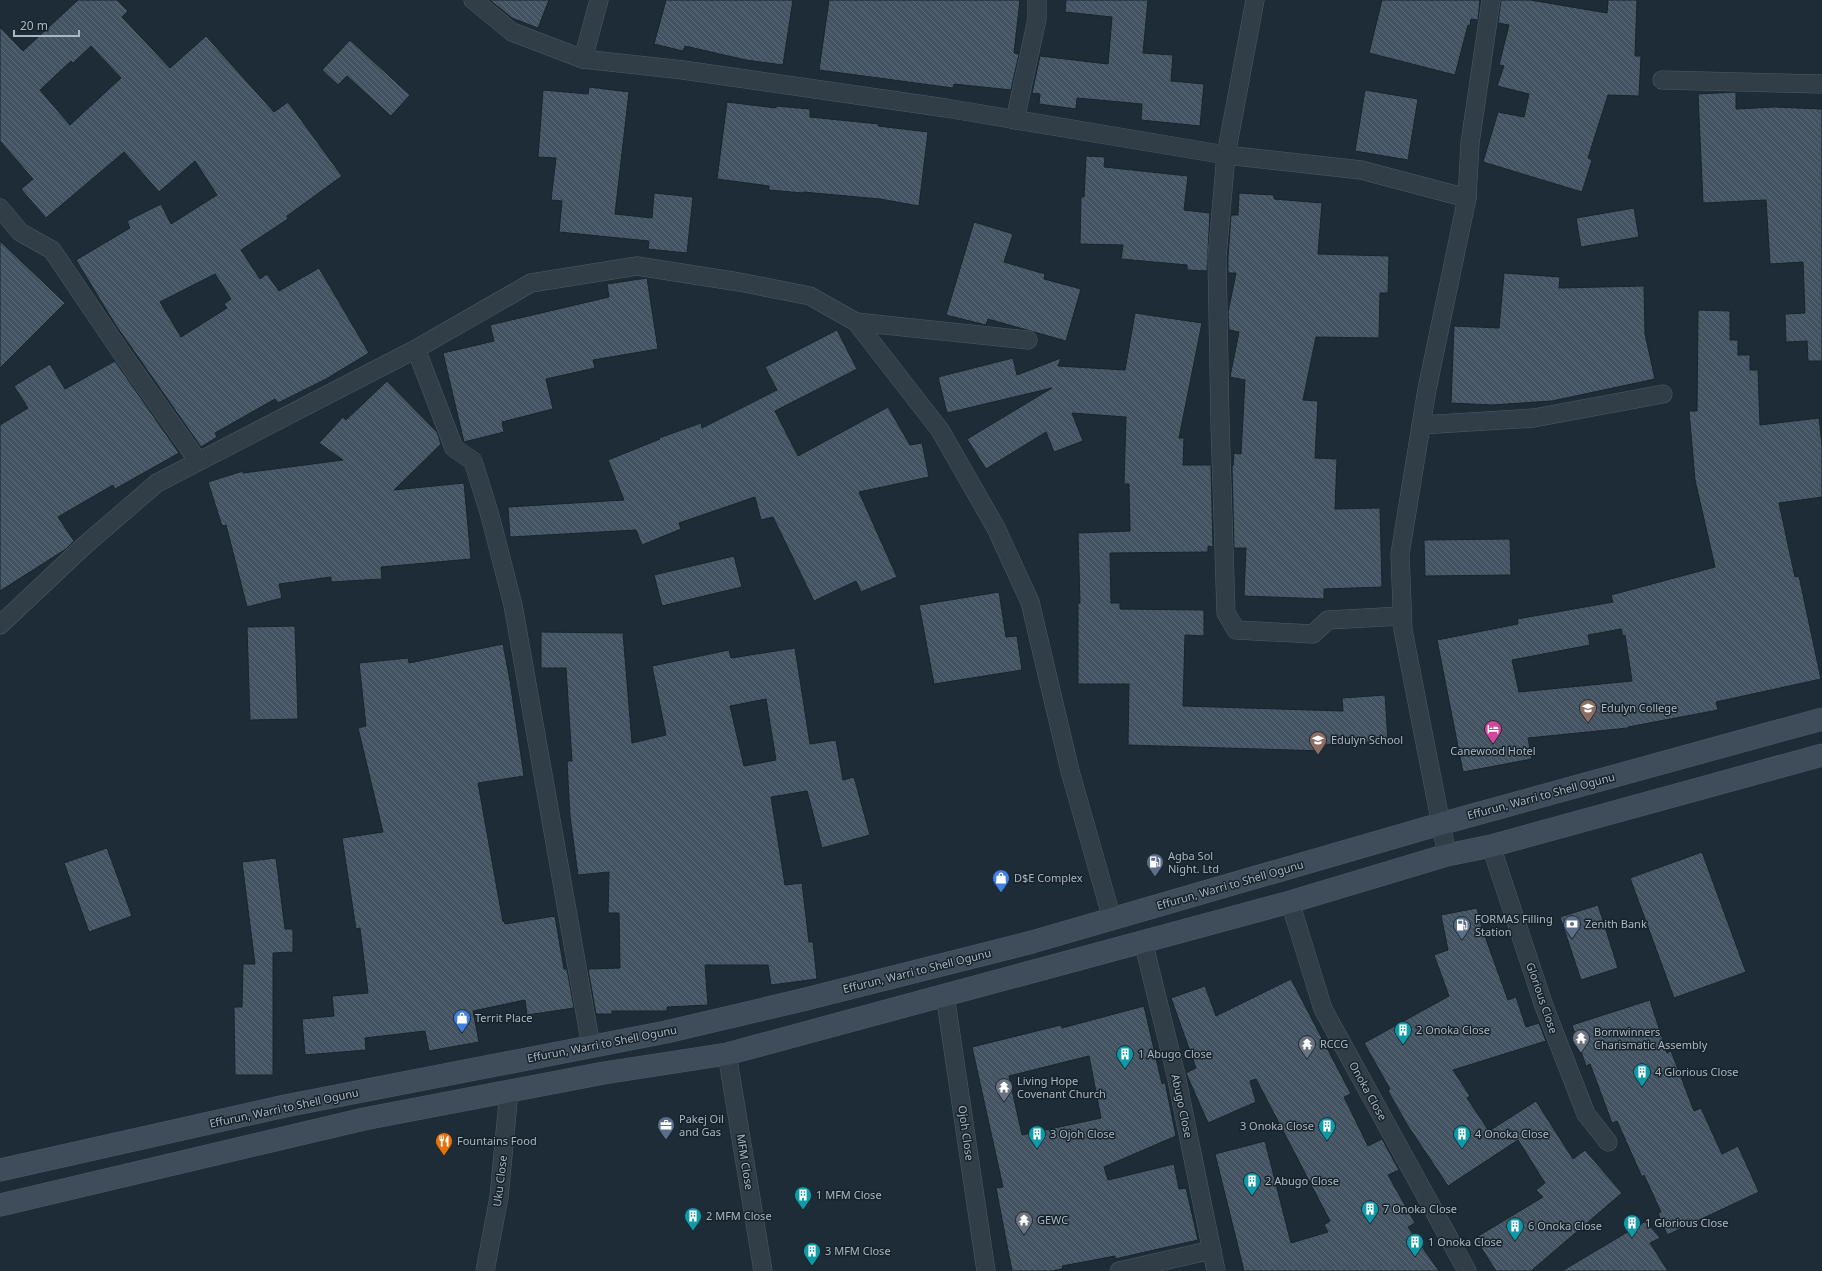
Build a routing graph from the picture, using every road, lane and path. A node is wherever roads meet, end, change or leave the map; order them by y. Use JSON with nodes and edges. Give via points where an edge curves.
{"nodes":[{"id":1,"x":473,"y":0,"type":"edge"},
{"id":2,"x":599,"y":0,"type":"edge"},
{"id":3,"x":1037,"y":0,"type":"edge"},
{"id":4,"x":1255,"y":0,"type":"edge"},
{"id":5,"x":1491,"y":0,"type":"edge"},
{"id":6,"x":583,"y":59,"type":"junction"},
{"id":7,"x":1662,"y":80,"type":"dead end"},
{"id":8,"x":1822,"y":84,"type":"edge"},
{"id":9,"x":1015,"y":120,"type":"junction"},
{"id":10,"x":1226,"y":155,"type":"junction"},
{"id":11,"x":1467,"y":198,"type":"junction"},
{"id":12,"x":0,"y":208,"type":"edge"},
{"id":13,"x":856,"y":322,"type":"junction"},
{"id":14,"x":1028,"y":340,"type":"dead end"},
{"id":15,"x":416,"y":349,"type":"junction"},
{"id":16,"x":1663,"y":394,"type":"dead end"},
{"id":17,"x":1421,"y":425,"type":"junction"},
{"id":18,"x":198,"y":461,"type":"junction"},
{"id":19,"x":1402,"y":616,"type":"junction"},
{"id":20,"x":0,"y":625,"type":"edge"},
{"id":21,"x":1822,"y":719,"type":"edge"},
{"id":22,"x":1822,"y":755,"type":"edge"},
{"id":23,"x":1440,"y":824,"type":"junction"},
{"id":24,"x":1491,"y":846,"type":"junction"},
{"id":25,"x":1447,"y":855,"type":"junction"},
{"id":26,"x":1290,"y":902,"type":"junction"},
{"id":27,"x":1112,"y":919,"type":"junction"},
{"id":28,"x":1142,"y":941,"type":"junction"},
{"id":29,"x":945,"y":995,"type":"junction"},
{"id":30,"x":591,"y":1046,"type":"junction"},
{"id":31,"x":728,"y":1054,"type":"junction"},
{"id":32,"x":509,"y":1091,"type":"junction"},
{"id":33,"x":1608,"y":1142,"type":"dead end"},
{"id":34,"x":0,"y":1170,"type":"edge"},
{"id":35,"x":0,"y":1205,"type":"edge"},
{"id":36,"x":1212,"y":1250,"type":"junction"},
{"id":37,"x":485,"y":1271,"type":"edge"},
{"id":38,"x":763,"y":1271,"type":"edge"},
{"id":39,"x":986,"y":1271,"type":"edge"},
{"id":40,"x":1119,"y":1271,"type":"edge"},
{"id":41,"x":1216,"y":1271,"type":"edge"},
{"id":42,"x":1467,"y":1271,"type":"edge"}],
"edges":[{"from":1,"to":6,"type":"street","via":[[512,32]]},
{"from":2,"to":6,"type":"street"},
{"from":3,"to":9,"type":"street","via":[[1036,19]]},
{"from":4,"to":10,"type":"street"},
{"from":5,"to":11,"type":"street","via":[[1470,143]]},
{"from":6,"to":9,"type":"street","via":[[683,70]]},
{"from":7,"to":8,"type":"street"},
{"from":9,"to":10,"type":"street"},
{"from":10,"to":11,"type":"street","via":[[1361,170]]},
{"from":10,"to":19,"type":"street","via":[[1217,257],[1217,320],[1226,613],[1236,630],[1313,634],[1328,620]]},
{"from":11,"to":17,"type":"street","via":[[1426,389]]},
{"from":12,"to":18,"type":"street","via":[[20,232],[52,250]]},
{"from":13,"to":14,"type":"street"},
{"from":13,"to":15,"type":"street","via":[[810,296],[637,266],[531,283]]},
{"from":13,"to":27,"type":"street","via":[[940,430],[996,528],[1030,602],[1070,771]]},
{"from":15,"to":18,"type":"street"},
{"from":15,"to":30,"type":"street","via":[[454,448],[472,461],[489,512],[513,605]]},
{"from":16,"to":17,"type":"street","via":[[1534,418]]},
{"from":17,"to":19,"type":"street","via":[[1400,554]]},
{"from":18,"to":20,"type":"street","via":[[157,483],[85,545]]},
{"from":19,"to":23,"type":"street","via":[[1402,630]]},
{"from":21,"to":23,"type":"main road","name":"Effurun, Warri to Shell Ogunu"},
{"from":22,"to":24,"type":"main road"},
{"from":23,"to":25,"type":"street"},
{"from":23,"to":27,"type":"main road","name":"Effurun, Warri to Shell Ogunu"},
{"from":24,"to":25,"type":"main road"},
{"from":24,"to":33,"type":"street","name":"Glorious Close","via":[[1544,1006],[1586,1114]]},
{"from":25,"to":26,"type":"main road"},
{"from":26,"to":28,"type":"main road"},
{"from":26,"to":42,"type":"street","name":"Onoka Close","via":[[1323,1009]]},
{"from":27,"to":30,"type":"main road","name":"Effurun, Warri to Shell Ogunu","via":[[1032,942],[802,1000],[666,1032]]},
{"from":28,"to":29,"type":"main road"},
{"from":28,"to":36,"type":"street","name":"Abugo Close","via":[[1176,1075]]},
{"from":29,"to":31,"type":"main road"},
{"from":29,"to":39,"type":"street","name":"Ojoh Close"},
{"from":30,"to":34,"type":"main road","name":"Effurun, Warri to Shell Ogunu","via":[[285,1106]]},
{"from":31,"to":32,"type":"main road"},
{"from":31,"to":38,"type":"street","name":"MFM Close"},
{"from":32,"to":35,"type":"main road","via":[[364,1119]]},
{"from":32,"to":37,"type":"street","name":"Uku Close","via":[[499,1196]]},
{"from":36,"to":40,"type":"street"},
{"from":36,"to":41,"type":"street","name":"Abugo Close"}]}
